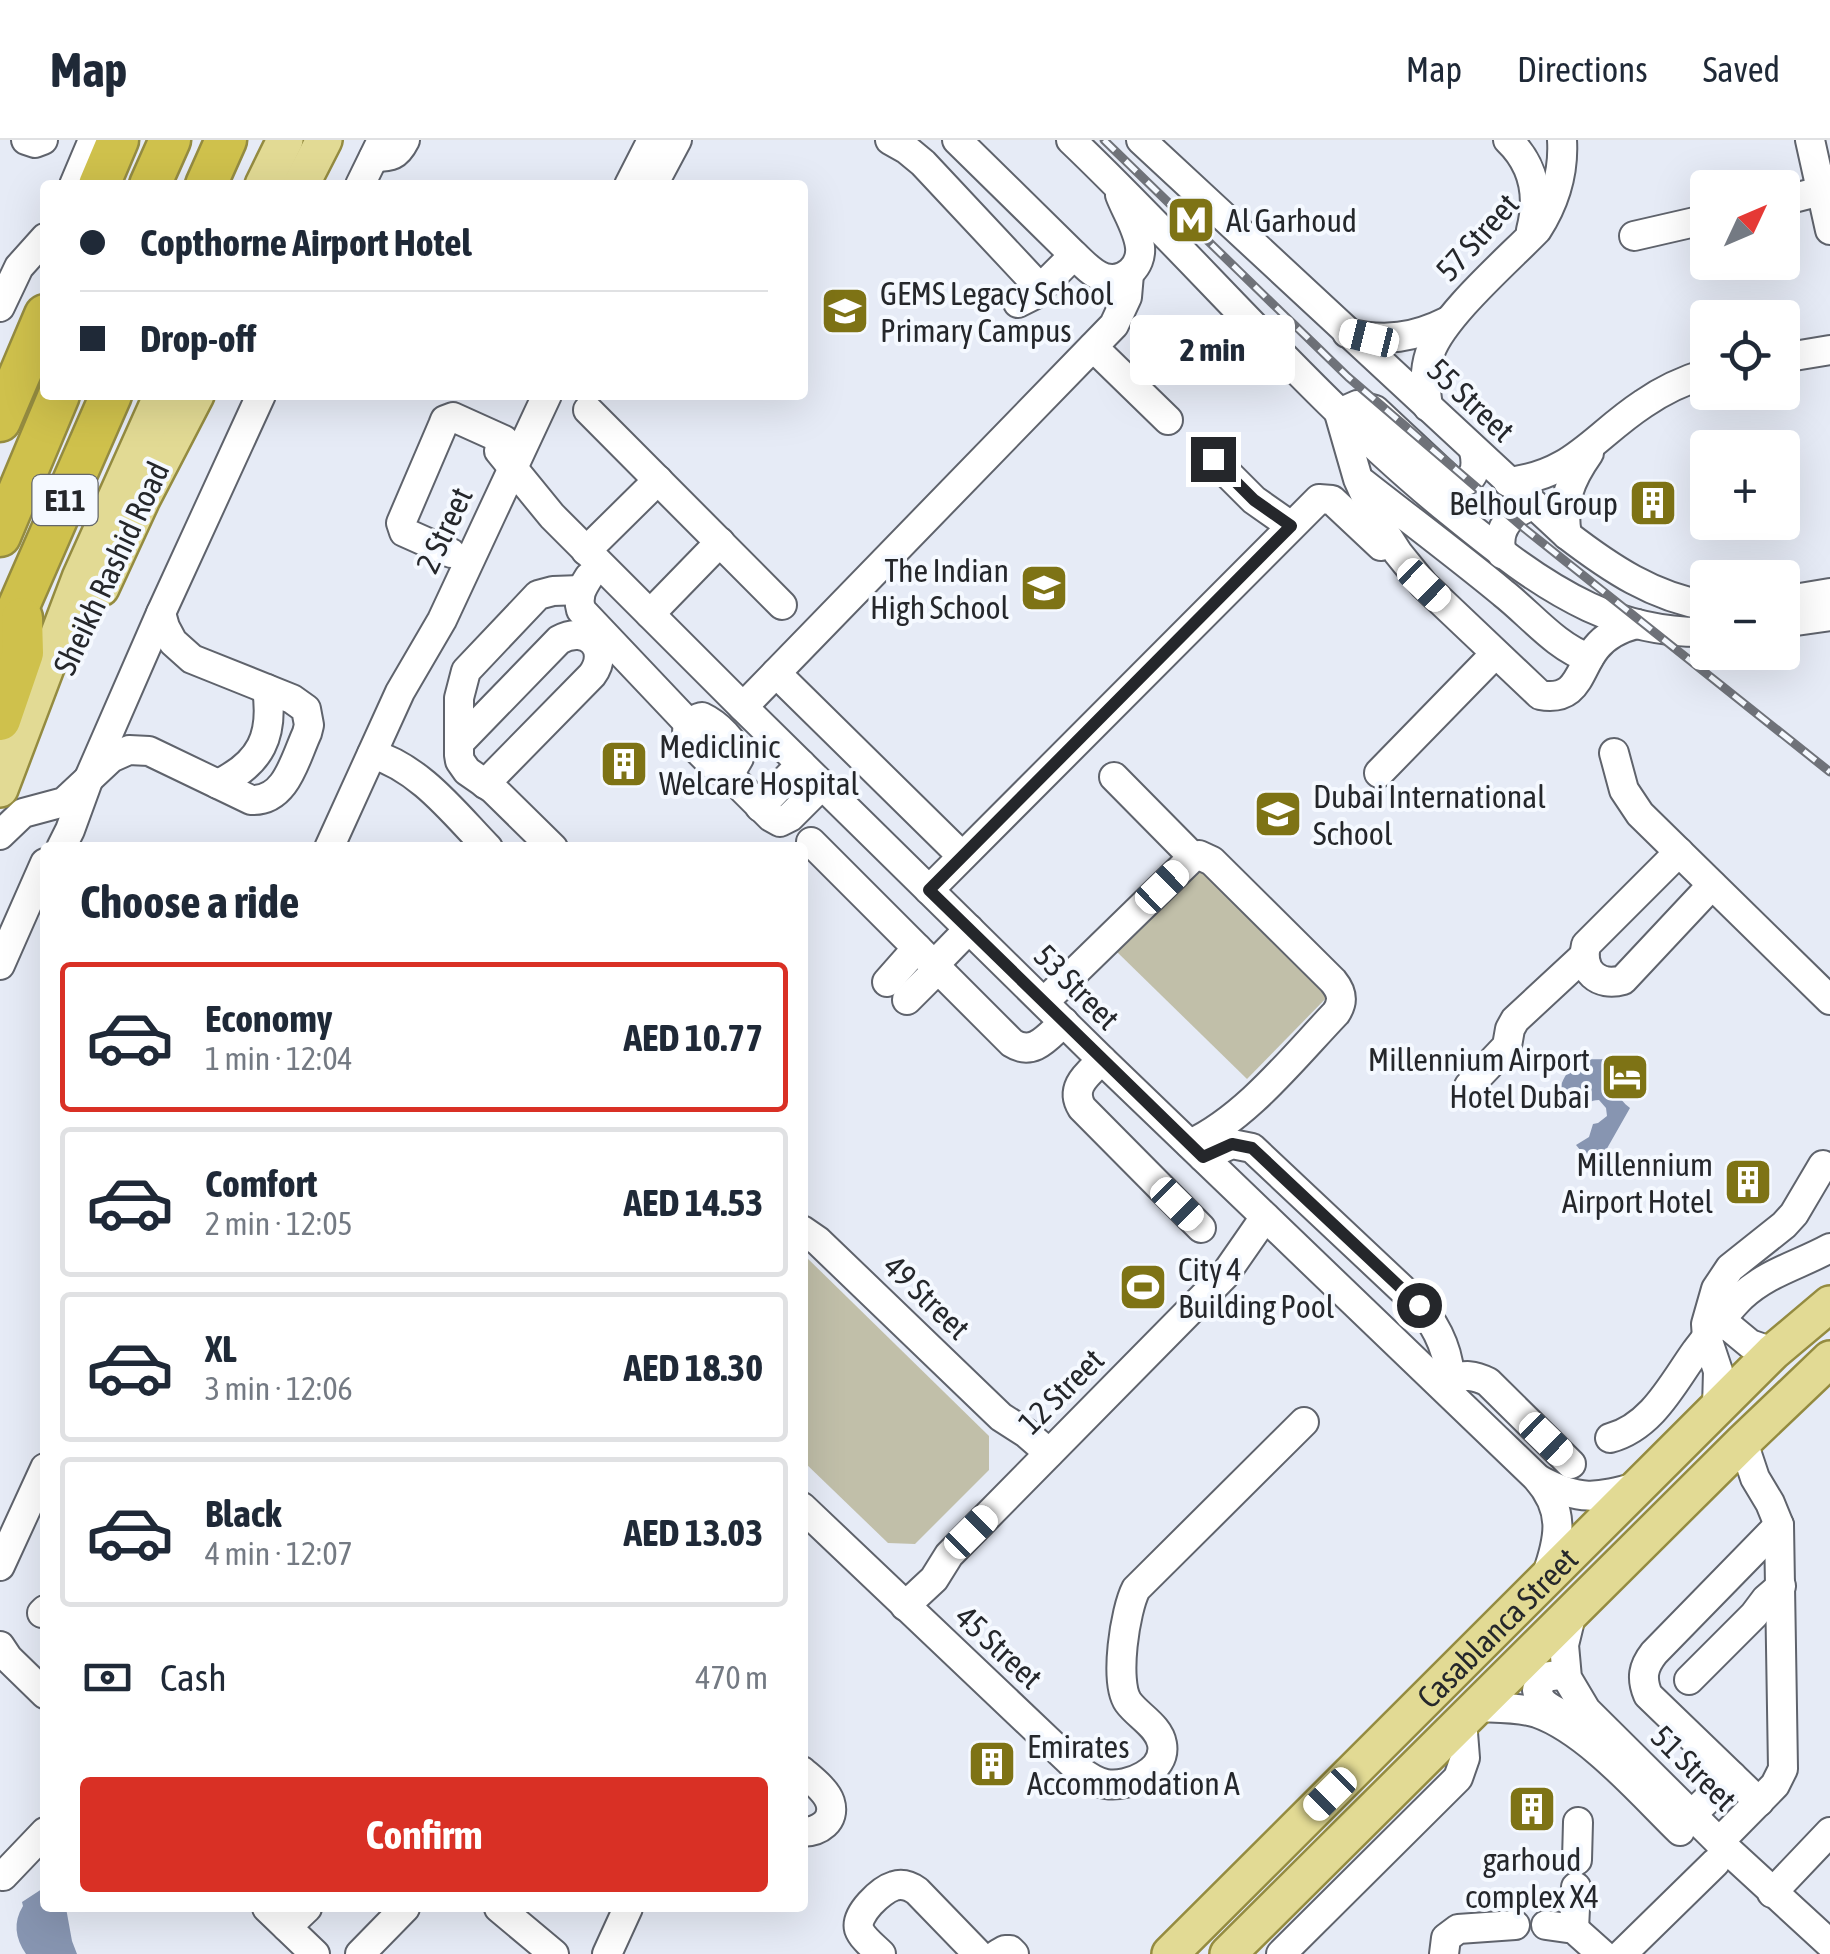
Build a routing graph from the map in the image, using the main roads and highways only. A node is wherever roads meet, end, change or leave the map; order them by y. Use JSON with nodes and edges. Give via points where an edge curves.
{"nodes":[{"id":1,"x":118,"y":140,"type":"edge"},
{"id":2,"x":170,"y":140,"type":"edge"},
{"id":3,"x":226,"y":140,"type":"edge"},
{"id":4,"x":285,"y":140,"type":"edge"},
{"id":5,"x":324,"y":140,"type":"edge"},
{"id":6,"x":102,"y":180,"type":"edge"},
{"id":7,"x":152,"y":180,"type":"edge"},
{"id":8,"x":208,"y":180,"type":"edge"},
{"id":9,"x":265,"y":180,"type":"edge"},
{"id":10,"x":304,"y":180,"type":"edge"},
{"id":11,"x":40,"y":326,"type":"edge"},
{"id":12,"x":58,"y":400,"type":"edge"},
{"id":13,"x":109,"y":400,"type":"edge"},
{"id":14,"x":160,"y":400,"type":"edge"},
{"id":15,"x":193,"y":400,"type":"edge"},
{"id":16,"x":0,"y":422,"type":"edge"},
{"id":17,"x":0,"y":536,"type":"edge"},
{"id":18,"x":18,"y":605,"type":"junction"},
{"id":19,"x":0,"y":649,"type":"edge"},
{"id":20,"x":10,"y":728,"type":"edge"},
{"id":21,"x":0,"y":789,"type":"edge"},
{"id":22,"x":1830,"y":1304,"type":"edge"},
{"id":23,"x":1830,"y":1359,"type":"edge"},
{"id":24,"x":1170,"y":1954,"type":"edge"},
{"id":25,"x":1228,"y":1954,"type":"edge"}],
"edges":[{"from":1,"to":6,"type":"highway"},
{"from":2,"to":7,"type":"highway"},
{"from":3,"to":8,"type":"highway"},
{"from":4,"to":9,"type":"main road"},
{"from":5,"to":10,"type":"main road"},
{"from":11,"to":16,"type":"highway"},
{"from":12,"to":17,"type":"highway","number":"E11"},
{"from":13,"to":18,"type":"highway","name":"Sheikh Rashid Road","number":"E11"},
{"from":14,"to":20,"type":"main road"},
{"from":15,"to":20,"type":"main road","name":"Sheikh Rashid Road","via":[[54,688],[39,714]]},
{"from":18,"to":19,"type":"highway","name":"Sheikh Rashid Road","number":"E11"},
{"from":18,"to":20,"type":"highway","via":[[23,653]]},
{"from":20,"to":21,"type":"main road"},
{"from":22,"to":24,"type":"main road","name":"Casablanca Street","via":[[1773,1352]]},
{"from":23,"to":25,"type":"main road","name":"Casablanca Street"}]}
